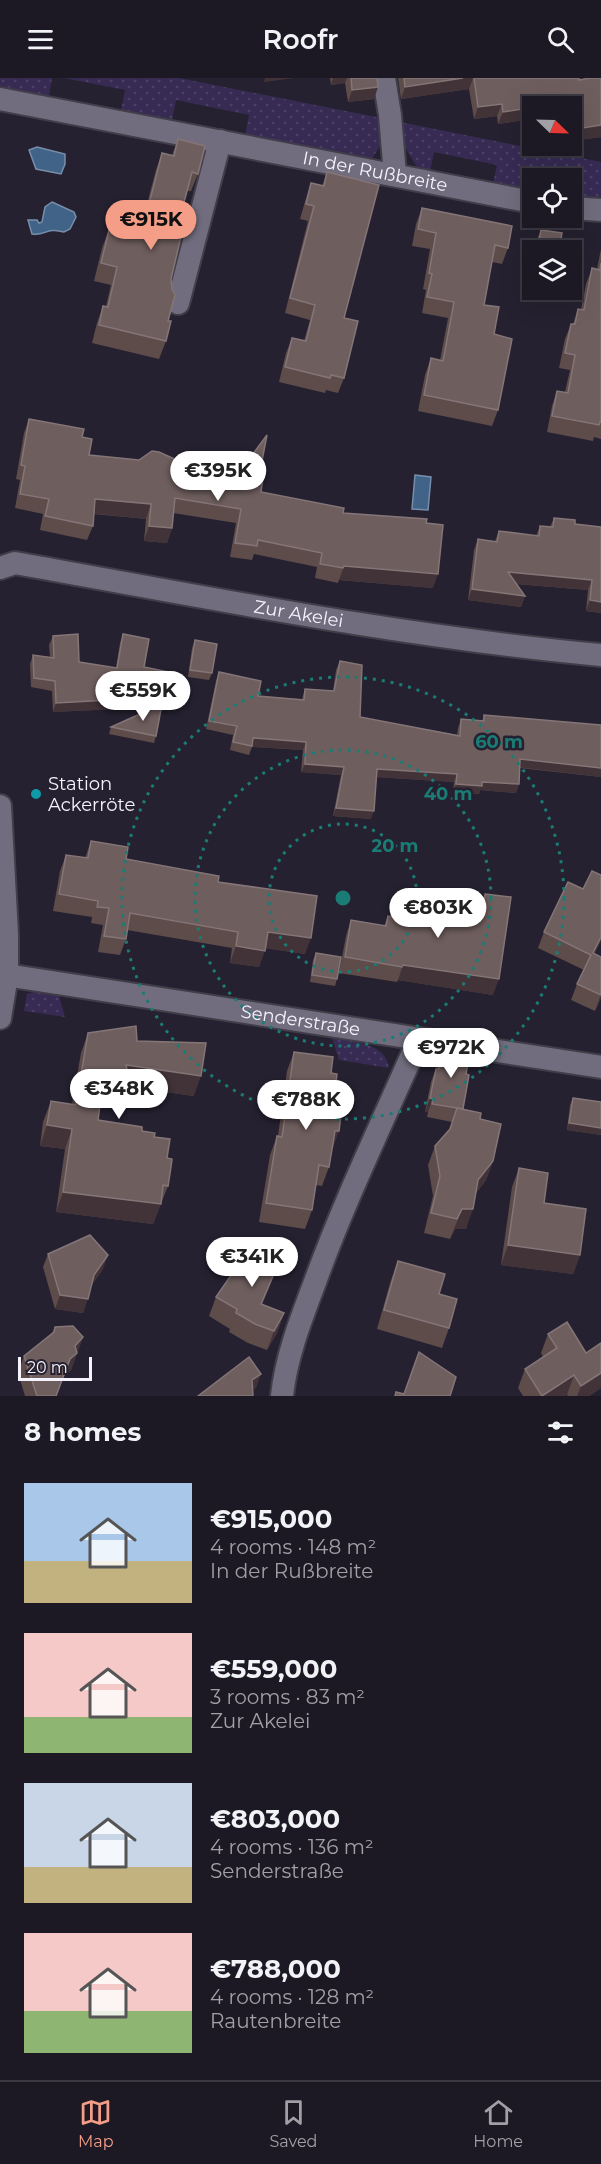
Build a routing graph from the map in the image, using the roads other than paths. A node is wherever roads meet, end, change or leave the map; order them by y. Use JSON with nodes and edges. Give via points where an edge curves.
{"nodes":[{"id":1,"x":384,"y":78,"type":"edge"},
{"id":2,"x":0,"y":99,"type":"edge"},
{"id":3,"x":220,"y":141,"type":"junction"},
{"id":4,"x":395,"y":175,"type":"junction"},
{"id":5,"x":522,"y":200,"type":"edge"},
{"id":6,"x":582,"y":209,"type":"edge"},
{"id":7,"x":601,"y":210,"type":"edge"},
{"id":8,"x":178,"y":303,"type":"dead end"},
{"id":9,"x":0,"y":568,"type":"edge"},
{"id":10,"x":601,"y":655,"type":"edge"},
{"id":11,"x":0,"y":806,"type":"edge"},
{"id":12,"x":3,"y":975,"type":"edge"},
{"id":13,"x":0,"y":1018,"type":"edge"},
{"id":14,"x":419,"y":1039,"type":"junction"},
{"id":15,"x":601,"y":1067,"type":"edge"},
{"id":16,"x":282,"y":1396,"type":"edge"}],
"edges":[{"from":1,"to":4,"type":"street"},
{"from":2,"to":3,"type":"street","name":"In der Rußbreite"},
{"from":3,"to":4,"type":"street","name":"In der Rußbreite"},
{"from":3,"to":8,"type":"street"},
{"from":4,"to":5,"type":"street","name":"In der Rußbreite"},
{"from":6,"to":7,"type":"street"},
{"from":9,"to":10,"type":"street","name":"Zur Akelei","via":[[15,563],[443,637]]},
{"from":11,"to":12,"type":"street","via":[[7,934]]},
{"from":12,"to":13,"type":"street"},
{"from":12,"to":14,"type":"street","name":"Senderstraße"},
{"from":14,"to":15,"type":"street","name":"Senderstraße"},
{"from":14,"to":16,"type":"street","via":[[330,1241],[284,1373]]}]}
